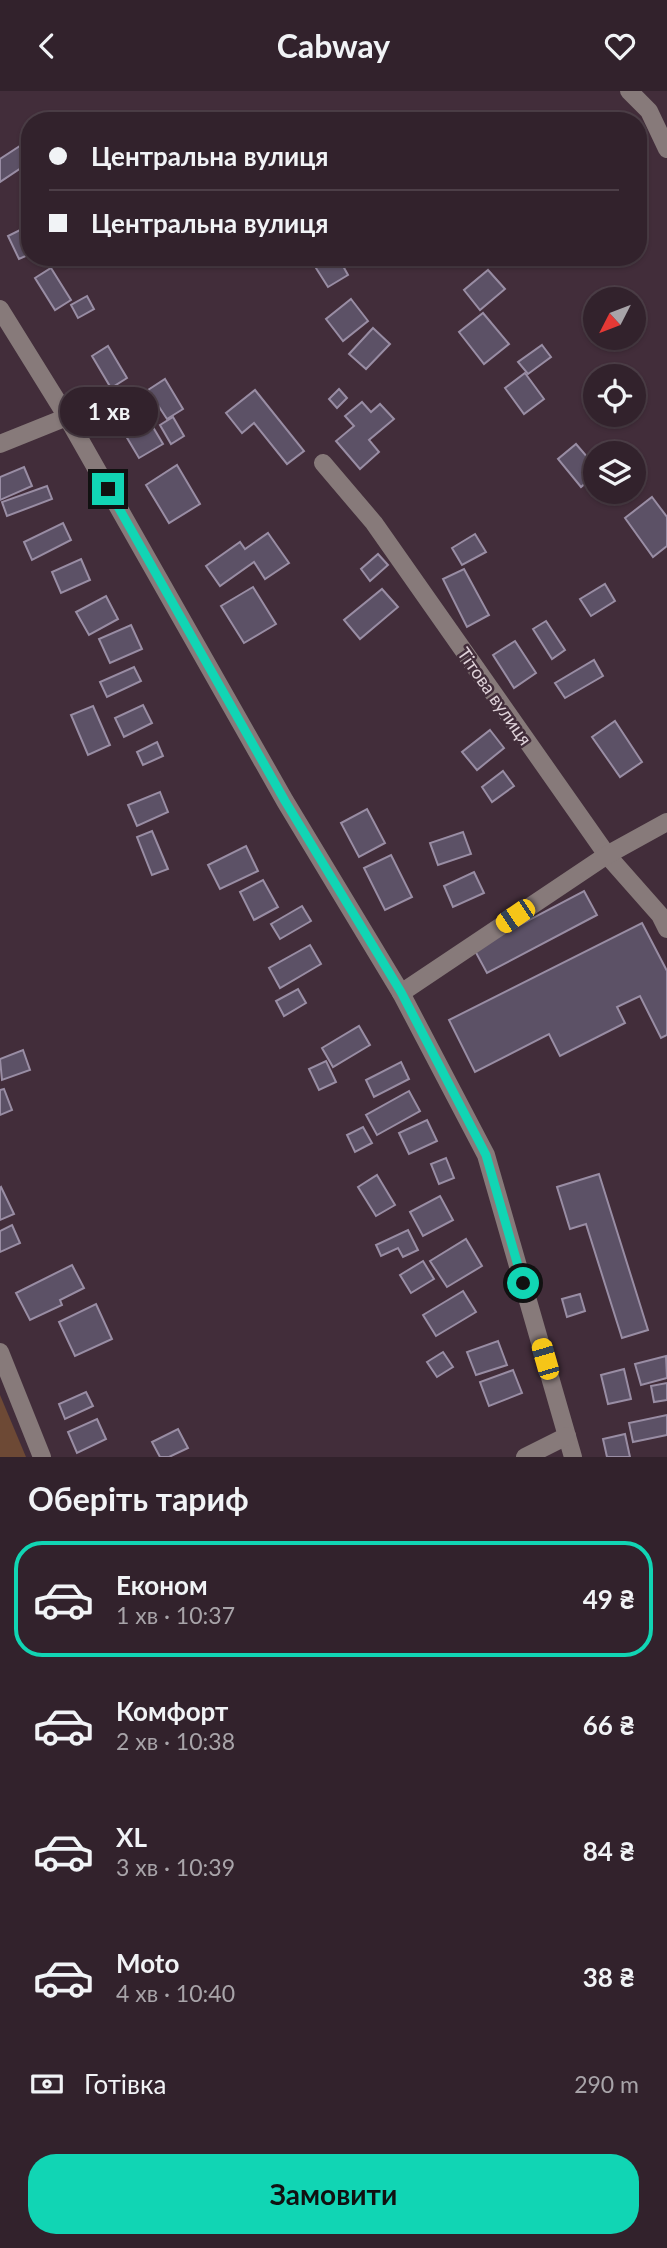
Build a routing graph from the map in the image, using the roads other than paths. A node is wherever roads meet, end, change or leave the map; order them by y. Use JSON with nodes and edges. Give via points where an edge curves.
{"nodes":[{"id":1,"x":629,"y":91,"type":"edge"},
{"id":2,"x":667,"y":149,"type":"edge"},
{"id":3,"x":0,"y":309,"type":"edge"},
{"id":4,"x":67,"y":417,"type":"junction"},
{"id":5,"x":0,"y":444,"type":"edge"},
{"id":6,"x":323,"y":463,"type":"dead end"},
{"id":7,"x":667,"y":822,"type":"edge"},
{"id":8,"x":607,"y":855,"type":"junction"},
{"id":9,"x":667,"y":929,"type":"edge"},
{"id":10,"x":401,"y":992,"type":"junction"},
{"id":11,"x":0,"y":1352,"type":"edge"},
{"id":12,"x":567,"y":1436,"type":"junction"},
{"id":13,"x":42,"y":1457,"type":"edge"},
{"id":14,"x":524,"y":1457,"type":"edge"},
{"id":15,"x":573,"y":1457,"type":"edge"}],
"edges":[{"from":1,"to":2,"type":"street","via":[[649,111]]},
{"from":3,"to":4,"type":"street"},
{"from":4,"to":5,"type":"street"},
{"from":4,"to":10,"type":"street","via":[[285,801]]},
{"from":6,"to":8,"type":"street","name":"Тітова вулиця","via":[[374,523]]},
{"from":7,"to":8,"type":"street"},
{"from":8,"to":9,"type":"street","name":"Тітова вулиця"},
{"from":8,"to":10,"type":"street"},
{"from":10,"to":12,"type":"street","via":[[486,1155]]},
{"from":11,"to":13,"type":"street"},
{"from":12,"to":14,"type":"street"},
{"from":12,"to":15,"type":"street"}]}
